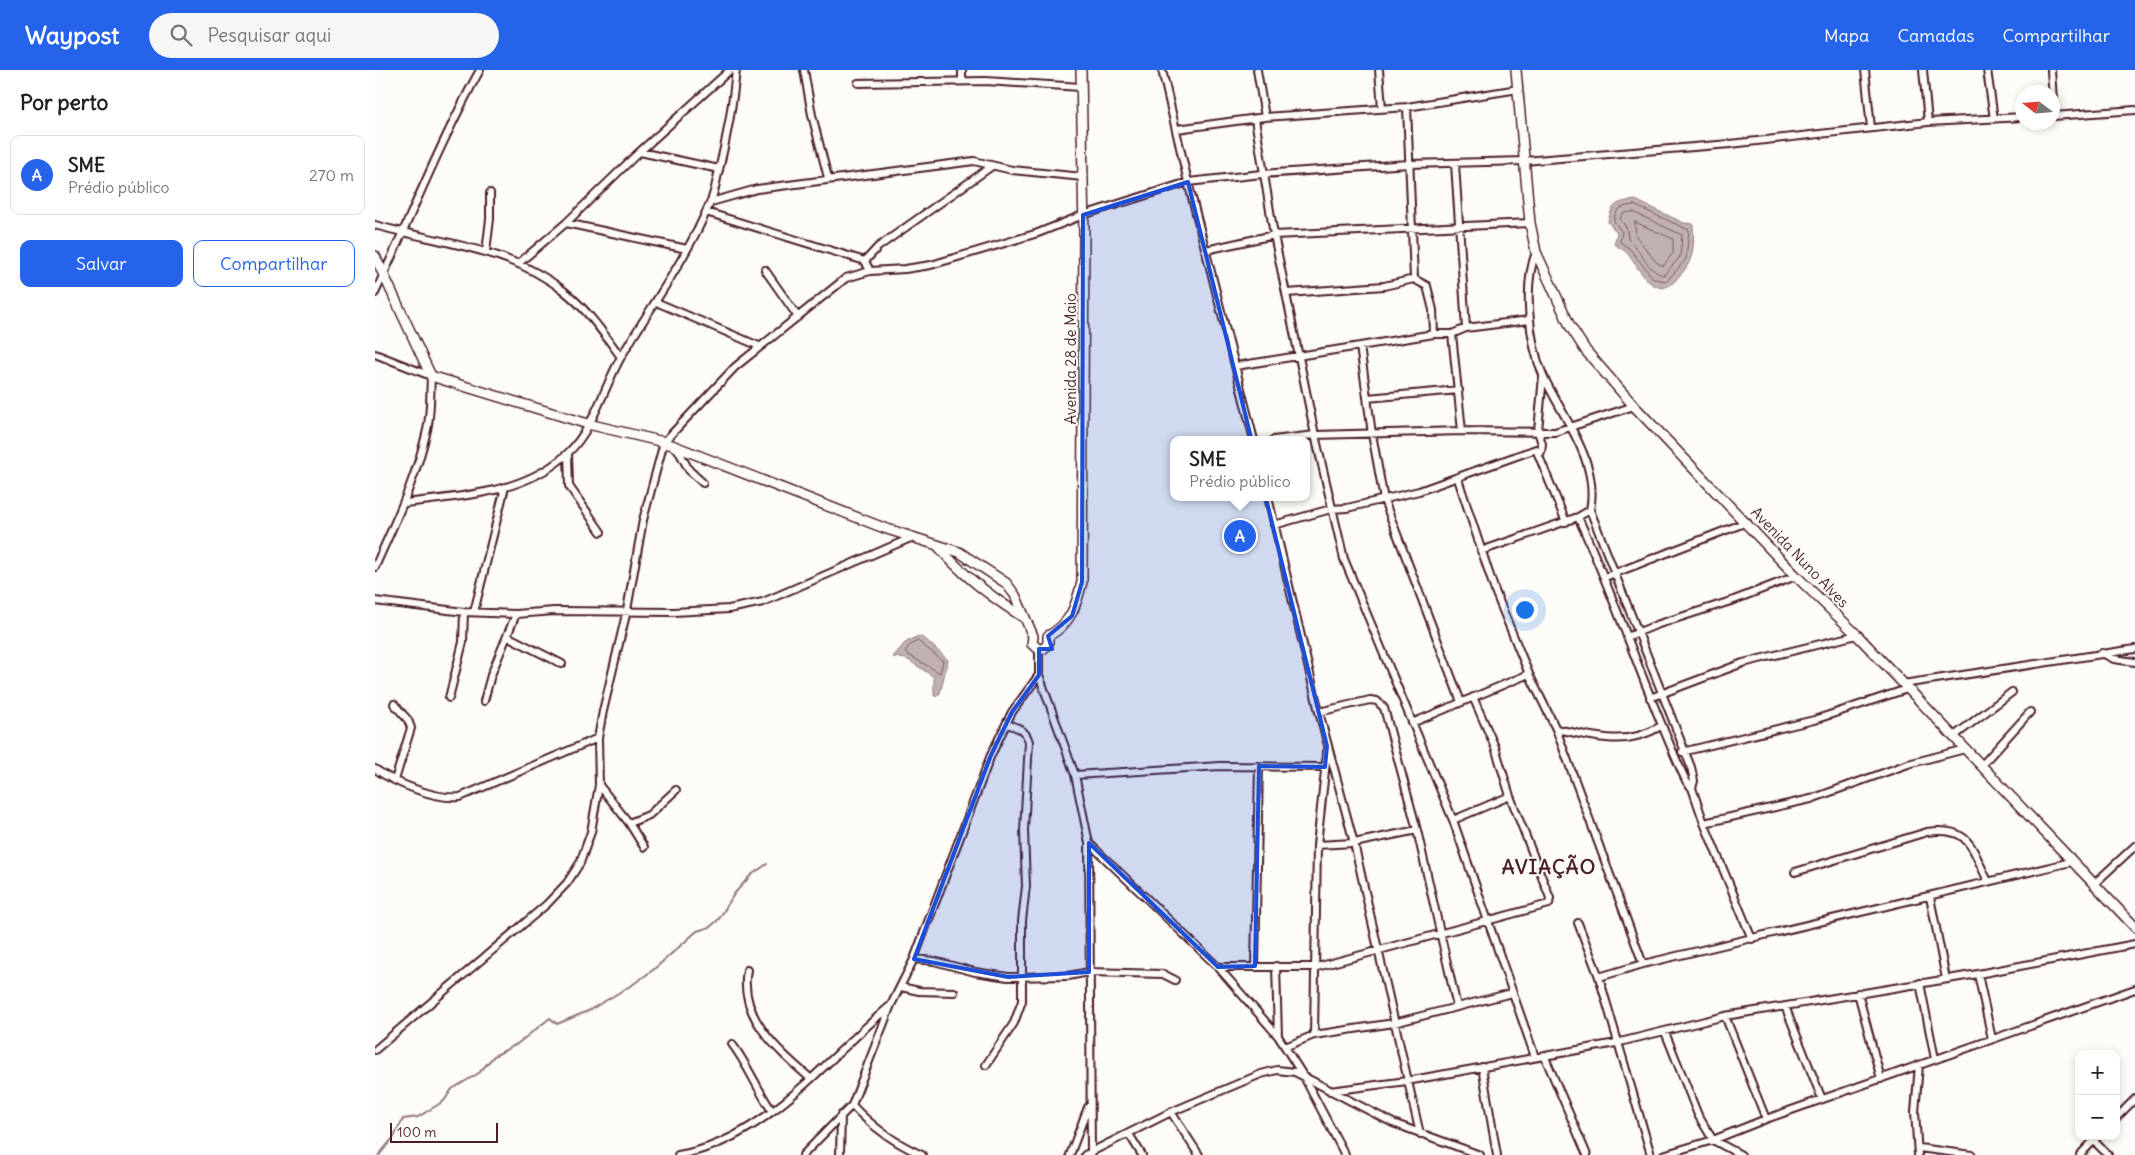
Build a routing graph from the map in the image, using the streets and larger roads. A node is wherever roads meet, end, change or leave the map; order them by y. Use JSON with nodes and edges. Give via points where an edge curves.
{"nodes":[{"id":1,"x":480,"y":70,"type":"edge"},
{"id":2,"x":730,"y":70,"type":"edge"},
{"id":3,"x":736,"y":70,"type":"edge"},
{"id":4,"x":804,"y":70,"type":"edge"},
{"id":5,"x":962,"y":70,"type":"edge"},
{"id":6,"x":1081,"y":70,"type":"edge"},
{"id":7,"x":1163,"y":70,"type":"edge"},
{"id":8,"x":1257,"y":70,"type":"edge"},
{"id":9,"x":1379,"y":70,"type":"edge"},
{"id":10,"x":1516,"y":70,"type":"edge"},
{"id":11,"x":1865,"y":70,"type":"edge"},
{"id":12,"x":1923,"y":70,"type":"edge"},
{"id":13,"x":1987,"y":70,"type":"edge"},
{"id":14,"x":2051,"y":70,"type":"edge"},
{"id":15,"x":962,"y":81,"type":"junction"},
{"id":16,"x":858,"y":83,"type":"dead end"},
{"id":17,"x":2052,"y":85,"type":"edge"},
{"id":18,"x":1081,"y":87,"type":"junction"},
{"id":19,"x":1518,"y":89,"type":"junction"},
{"id":20,"x":1407,"y":106,"type":"junction"},
{"id":21,"x":1382,"y":108,"type":"junction"},
{"id":22,"x":2135,"y":110,"type":"edge"},
{"id":23,"x":2060,"y":115,"type":"edge"},
{"id":24,"x":1265,"y":117,"type":"junction"},
{"id":25,"x":2015,"y":118,"type":"edge"},
{"id":26,"x":1255,"y":119,"type":"junction"},
{"id":27,"x":1993,"y":119,"type":"junction"},
{"id":28,"x":1928,"y":122,"type":"junction"},
{"id":29,"x":1871,"y":128,"type":"junction"},
{"id":30,"x":1177,"y":129,"type":"junction"},
{"id":31,"x":640,"y":152,"type":"junction"},
{"id":32,"x":1524,"y":161,"type":"junction"},
{"id":33,"x":1409,"y":164,"type":"junction"},
{"id":34,"x":1455,"y":164,"type":"junction"},
{"id":35,"x":992,"y":166,"type":"junction"},
{"id":36,"x":719,"y":169,"type":"junction"},
{"id":37,"x":1262,"y":174,"type":"junction"},
{"id":38,"x":1083,"y":177,"type":"junction"},
{"id":39,"x":828,"y":178,"type":"junction"},
{"id":40,"x":1188,"y":182,"type":"junction"},
{"id":41,"x":490,"y":193,"type":"dead end"},
{"id":42,"x":711,"y":202,"type":"junction"},
{"id":43,"x":706,"y":212,"type":"junction"},
{"id":44,"x":1083,"y":215,"type":"junction"},
{"id":45,"x":566,"y":222,"type":"junction"},
{"id":46,"x":1530,"y":223,"type":"junction"},
{"id":47,"x":375,"y":225,"type":"edge"},
{"id":48,"x":1411,"y":228,"type":"junction"},
{"id":49,"x":1458,"y":228,"type":"junction"},
{"id":50,"x":404,"y":233,"type":"junction"},
{"id":51,"x":1274,"y":235,"type":"junction"},
{"id":52,"x":687,"y":249,"type":"junction"},
{"id":53,"x":1206,"y":250,"type":"junction"},
{"id":54,"x":486,"y":252,"type":"junction"},
{"id":55,"x":1536,"y":252,"type":"junction"},
{"id":56,"x":375,"y":256,"type":"edge"},
{"id":57,"x":865,"y":261,"type":"junction"},
{"id":58,"x":519,"y":262,"type":"junction"},
{"id":59,"x":765,"y":270,"type":"dead end"},
{"id":60,"x":870,"y":271,"type":"junction"},
{"id":61,"x":384,"y":273,"type":"junction"},
{"id":62,"x":1414,"y":280,"type":"junction"},
{"id":63,"x":375,"y":293,"type":"edge"},
{"id":64,"x":1287,"y":293,"type":"junction"},
{"id":65,"x":657,"y":302,"type":"junction"},
{"id":66,"x":798,"y":317,"type":"junction"},
{"id":67,"x":1529,"y":320,"type":"junction"},
{"id":68,"x":1466,"y":328,"type":"junction"},
{"id":69,"x":1434,"y":334,"type":"junction"},
{"id":70,"x":1453,"y":334,"type":"junction"},
{"id":71,"x":759,"y":346,"type":"junction"},
{"id":72,"x":1360,"y":346,"type":"junction"},
{"id":73,"x":375,"y":354,"type":"edge"},
{"id":74,"x":1299,"y":355,"type":"junction"},
{"id":75,"x":621,"y":357,"type":"junction"},
{"id":76,"x":1236,"y":366,"type":"junction"},
{"id":77,"x":1543,"y":375,"type":"junction"},
{"id":78,"x":431,"y":376,"type":"junction"},
{"id":79,"x":1459,"y":390,"type":"junction"},
{"id":80,"x":1367,"y":398,"type":"junction"},
{"id":81,"x":1634,"y":406,"type":"junction"},
{"id":82,"x":588,"y":424,"type":"junction"},
{"id":83,"x":1571,"y":425,"type":"junction"},
{"id":84,"x":1462,"y":431,"type":"junction"},
{"id":85,"x":1538,"y":431,"type":"junction"},
{"id":86,"x":1372,"y":434,"type":"junction"},
{"id":87,"x":1315,"y":435,"type":"junction"},
{"id":88,"x":1253,"y":436,"type":"edge"},
{"id":89,"x":1307,"y":436,"type":"edge"},
{"id":90,"x":664,"y":442,"type":"junction"},
{"id":91,"x":676,"y":446,"type":"junction"},
{"id":92,"x":1536,"y":449,"type":"junction"},
{"id":93,"x":568,"y":453,"type":"junction"},
{"id":94,"x":1458,"y":479,"type":"junction"},
{"id":95,"x":703,"y":483,"type":"dead end"},
{"id":96,"x":505,"y":487,"type":"junction"},
{"id":97,"x":1384,"y":500,"type":"junction"},
{"id":98,"x":1269,"y":501,"type":"edge"},
{"id":99,"x":405,"y":503,"type":"junction"},
{"id":100,"x":1331,"y":509,"type":"junction"},
{"id":101,"x":1590,"y":510,"type":"junction"},
{"id":102,"x":1578,"y":517,"type":"junction"},
{"id":103,"x":1566,"y":522,"type":"junction"},
{"id":104,"x":1747,"y":522,"type":"junction"},
{"id":105,"x":1274,"y":525,"type":"junction"},
{"id":106,"x":601,"y":532,"type":"dead end"},
{"id":107,"x":913,"y":538,"type":"junction"},
{"id":108,"x":938,"y":546,"type":"junction"},
{"id":109,"x":1481,"y":551,"type":"junction"},
{"id":110,"x":375,"y":566,"type":"edge"},
{"id":111,"x":1616,"y":574,"type":"junction"},
{"id":112,"x":1796,"y":576,"type":"junction"},
{"id":113,"x":1605,"y":578,"type":"junction"},
{"id":114,"x":375,"y":601,"type":"edge"},
{"id":115,"x":627,"y":610,"type":"junction"},
{"id":116,"x":463,"y":612,"type":"junction"},
{"id":117,"x":474,"y":612,"type":"junction"},
{"id":118,"x":516,"y":614,"type":"junction"},
{"id":119,"x":1023,"y":617,"type":"junction"},
{"id":120,"x":1638,"y":632,"type":"junction"},
{"id":121,"x":1857,"y":635,"type":"junction"},
{"id":122,"x":507,"y":636,"type":"junction"},
{"id":123,"x":1033,"y":636,"type":"junction"},
{"id":124,"x":1048,"y":636,"type":"junction"},
{"id":125,"x":1627,"y":637,"type":"junction"},
{"id":126,"x":2135,"y":648,"type":"edge"},
{"id":127,"x":1039,"y":649,"type":"junction"},
{"id":128,"x":2101,"y":652,"type":"junction"},
{"id":129,"x":2135,"y":662,"type":"edge"},
{"id":130,"x":562,"y":664,"type":"dead end"},
{"id":131,"x":1039,"y":674,"type":"junction"},
{"id":132,"x":1529,"y":674,"type":"junction"},
{"id":133,"x":1905,"y":686,"type":"junction"},
{"id":134,"x":2012,"y":692,"type":"dead end"},
{"id":135,"x":1662,"y":693,"type":"junction"},
{"id":136,"x":449,"y":698,"type":"dead end"},
{"id":137,"x":1473,"y":698,"type":"junction"},
{"id":138,"x":1650,"y":698,"type":"junction"},
{"id":139,"x":484,"y":701,"type":"dead end"},
{"id":140,"x":1461,"y":702,"type":"junction"},
{"id":141,"x":394,"y":704,"type":"dead end"},
{"id":142,"x":1319,"y":712,"type":"junction"},
{"id":143,"x":2030,"y":712,"type":"dead end"},
{"id":144,"x":1412,"y":723,"type":"junction"},
{"id":145,"x":1006,"y":724,"type":"junction"},
{"id":146,"x":1661,"y":726,"type":"junction"},
{"id":147,"x":1555,"y":729,"type":"junction"},
{"id":148,"x":1953,"y":737,"type":"junction"},
{"id":149,"x":598,"y":738,"type":"junction"},
{"id":150,"x":1327,"y":746,"type":"junction"},
{"id":151,"x":1965,"y":749,"type":"junction"},
{"id":152,"x":1685,"y":751,"type":"junction"},
{"id":153,"x":1675,"y":755,"type":"junction"},
{"id":154,"x":1259,"y":766,"type":"junction"},
{"id":155,"x":1981,"y":766,"type":"junction"},
{"id":156,"x":1325,"y":767,"type":"junction"},
{"id":157,"x":375,"y":769,"type":"edge"},
{"id":158,"x":1075,"y":775,"type":"junction"},
{"id":159,"x":395,"y":780,"type":"junction"},
{"id":160,"x":599,"y":785,"type":"junction"},
{"id":161,"x":1692,"y":788,"type":"junction"},
{"id":162,"x":676,"y":790,"type":"dead end"},
{"id":163,"x":1510,"y":796,"type":"junction"},
{"id":164,"x":1453,"y":820,"type":"junction"},
{"id":165,"x":629,"y":823,"type":"junction"},
{"id":166,"x":1704,"y":823,"type":"junction"},
{"id":167,"x":1417,"y":830,"type":"junction"},
{"id":168,"x":1089,"y":843,"type":"junction"},
{"id":169,"x":1354,"y":843,"type":"junction"},
{"id":170,"x":1317,"y":845,"type":"junction"},
{"id":171,"x":644,"y":846,"type":"dead end"},
{"id":172,"x":2135,"y":846,"type":"edge"},
{"id":173,"x":2071,"y":862,"type":"junction"},
{"id":174,"x":1795,"y":872,"type":"dead end"},
{"id":175,"x":1988,"y":881,"type":"junction"},
{"id":176,"x":2093,"y":884,"type":"junction"},
{"id":177,"x":1930,"y":897,"type":"junction"},
{"id":178,"x":1489,"y":920,"type":"junction"},
{"id":179,"x":1578,"y":922,"type":"dead end"},
{"id":180,"x":2135,"y":927,"type":"edge"},
{"id":181,"x":1442,"y":934,"type":"junction"},
{"id":182,"x":1752,"y":939,"type":"junction"},
{"id":183,"x":2135,"y":944,"type":"edge"},
{"id":184,"x":1379,"y":952,"type":"junction"},
{"id":185,"x":914,"y":959,"type":"junction"},
{"id":186,"x":1643,"y":964,"type":"junction"},
{"id":187,"x":1255,"y":966,"type":"junction"},
{"id":188,"x":1276,"y":966,"type":"junction"},
{"id":189,"x":1218,"y":967,"type":"junction"},
{"id":190,"x":1317,"y":967,"type":"junction"},
{"id":191,"x":747,"y":970,"type":"dead end"},
{"id":192,"x":1089,"y":972,"type":"junction"},
{"id":193,"x":1978,"y":974,"type":"junction"},
{"id":194,"x":1599,"y":976,"type":"junction"},
{"id":195,"x":1021,"y":977,"type":"junction"},
{"id":196,"x":1946,"y":979,"type":"junction"},
{"id":197,"x":1175,"y":980,"type":"dead end"},
{"id":198,"x":1920,"y":983,"type":"junction"},
{"id":199,"x":901,"y":987,"type":"junction"},
{"id":200,"x":2135,"y":989,"type":"edge"},
{"id":201,"x":955,"y":992,"type":"dead end"},
{"id":202,"x":1512,"y":993,"type":"junction"},
{"id":203,"x":1858,"y":993,"type":"junction"},
{"id":204,"x":891,"y":1005,"type":"junction"},
{"id":205,"x":1785,"y":1006,"type":"junction"},
{"id":206,"x":1457,"y":1007,"type":"junction"},
{"id":207,"x":1725,"y":1016,"type":"junction"},
{"id":208,"x":1394,"y":1023,"type":"junction"},
{"id":209,"x":1665,"y":1032,"type":"junction"},
{"id":210,"x":1315,"y":1035,"type":"junction"},
{"id":211,"x":1279,"y":1036,"type":"junction"},
{"id":212,"x":1992,"y":1040,"type":"junction"},
{"id":213,"x":1617,"y":1042,"type":"junction"},
{"id":214,"x":732,"y":1044,"type":"dead end"},
{"id":215,"x":1285,"y":1047,"type":"junction"},
{"id":216,"x":375,"y":1050,"type":"edge"},
{"id":217,"x":1544,"y":1055,"type":"junction"},
{"id":218,"x":1535,"y":1057,"type":"junction"},
{"id":219,"x":1935,"y":1060,"type":"junction"},
{"id":220,"x":986,"y":1065,"type":"dead end"},
{"id":221,"x":1919,"y":1065,"type":"junction"},
{"id":222,"x":1482,"y":1067,"type":"junction"},
{"id":223,"x":1304,"y":1077,"type":"junction"},
{"id":224,"x":810,"y":1078,"type":"junction"},
{"id":225,"x":1881,"y":1079,"type":"junction"},
{"id":226,"x":1407,"y":1080,"type":"junction"},
{"id":227,"x":1331,"y":1092,"type":"junction"},
{"id":228,"x":1822,"y":1099,"type":"junction"},
{"id":229,"x":2135,"y":1099,"type":"edge"},
{"id":230,"x":1089,"y":1101,"type":"junction"},
{"id":231,"x":852,"y":1105,"type":"junction"},
{"id":232,"x":772,"y":1111,"type":"junction"},
{"id":233,"x":1171,"y":1112,"type":"junction"},
{"id":234,"x":2120,"y":1114,"type":"edge"},
{"id":235,"x":841,"y":1115,"type":"junction"},
{"id":236,"x":1766,"y":1119,"type":"junction"},
{"id":237,"x":1129,"y":1134,"type":"junction"},
{"id":238,"x":1420,"y":1134,"type":"junction"},
{"id":239,"x":1713,"y":1140,"type":"junction"},
{"id":240,"x":2094,"y":1140,"type":"edge"},
{"id":241,"x":2097,"y":1140,"type":"edge"},
{"id":242,"x":1919,"y":1152,"type":"edge"},
{"id":243,"x":1089,"y":1154,"type":"edge"},
{"id":244,"x":677,"y":1155,"type":"edge"},
{"id":245,"x":803,"y":1155,"type":"edge"},
{"id":246,"x":840,"y":1155,"type":"edge"},
{"id":247,"x":923,"y":1155,"type":"edge"},
{"id":248,"x":1071,"y":1155,"type":"edge"},
{"id":249,"x":1142,"y":1155,"type":"edge"},
{"id":250,"x":1199,"y":1155,"type":"edge"},
{"id":251,"x":1345,"y":1155,"type":"edge"},
{"id":252,"x":1480,"y":1155,"type":"edge"},
{"id":253,"x":1497,"y":1155,"type":"edge"},
{"id":254,"x":1587,"y":1155,"type":"edge"},
{"id":255,"x":1651,"y":1155,"type":"edge"},
{"id":256,"x":1663,"y":1155,"type":"edge"},
{"id":257,"x":1741,"y":1155,"type":"edge"},
{"id":258,"x":1972,"y":1155,"type":"edge"},
{"id":259,"x":2080,"y":1155,"type":"edge"},
{"id":260,"x":2108,"y":1155,"type":"edge"}],
"edges":[{"from":1,"to":50,"type":"street","via":[[450,126]]},
{"from":2,"to":31,"type":"street"},
{"from":3,"to":36,"type":"street","via":[[733,107]]},
{"from":4,"to":39,"type":"street","via":[[811,115]]},
{"from":5,"to":15,"type":"street"},
{"from":6,"to":18,"type":"street","name":"Avenida 28 de Maio"},
{"from":7,"to":30,"type":"street"},
{"from":8,"to":24,"type":"street"},
{"from":9,"to":21,"type":"street"},
{"from":10,"to":19,"type":"street","name":"Avenida Nuno Alves"},
{"from":11,"to":29,"type":"street"},
{"from":12,"to":28,"type":"street"},
{"from":13,"to":27,"type":"street"},
{"from":14,"to":17,"type":"street"},
{"from":15,"to":16,"type":"street"},
{"from":15,"to":18,"type":"street"},
{"from":18,"to":38,"type":"street","name":"Avenida 28 de Maio"},
{"from":19,"to":20,"type":"street"},
{"from":19,"to":32,"type":"street","name":"Avenida Nuno Alves"},
{"from":20,"to":21,"type":"street"},
{"from":20,"to":33,"type":"street"},
{"from":21,"to":24,"type":"street"},
{"from":22,"to":23,"type":"street"},
{"from":24,"to":26,"type":"street"},
{"from":25,"to":27,"type":"street"},
{"from":26,"to":30,"type":"street"},
{"from":26,"to":37,"type":"street"},
{"from":27,"to":28,"type":"street"},
{"from":28,"to":29,"type":"street"},
{"from":29,"to":32,"type":"street","via":[[1730,144]]},
{"from":30,"to":40,"type":"street"},
{"from":31,"to":36,"type":"street"},
{"from":31,"to":45,"type":"street"},
{"from":32,"to":34,"type":"street"},
{"from":32,"to":46,"type":"street","name":"Avenida Nuno Alves"},
{"from":33,"to":34,"type":"street"},
{"from":33,"to":37,"type":"street"},
{"from":33,"to":48,"type":"street"},
{"from":34,"to":49,"type":"street"},
{"from":35,"to":38,"type":"street"},
{"from":35,"to":39,"type":"street","via":[[974,161]]},
{"from":35,"to":57,"type":"street","via":[[878,247]]},
{"from":36,"to":42,"type":"street"},
{"from":37,"to":40,"type":"street"},
{"from":37,"to":51,"type":"street"},
{"from":38,"to":44,"type":"street","name":"Avenida 28 de Maio"},
{"from":39,"to":42,"type":"street","via":[[757,189]]},
{"from":40,"to":44,"type":"street"},
{"from":40,"to":53,"type":"street"},
{"from":41,"to":54,"type":"street"},
{"from":42,"to":43,"type":"street"},
{"from":43,"to":52,"type":"street"},
{"from":43,"to":57,"type":"street"},
{"from":44,"to":60,"type":"street","via":[[1038,233],[931,265]]},
{"from":44,"to":124,"type":"street","name":"Avenida 28 de Maio","via":[[1082,582],[1072,616]]},
{"from":45,"to":52,"type":"street"},
{"from":45,"to":58,"type":"street"},
{"from":46,"to":49,"type":"street"},
{"from":46,"to":55,"type":"street","name":"Avenida Nuno Alves"},
{"from":47,"to":50,"type":"street"},
{"from":48,"to":49,"type":"street"},
{"from":48,"to":51,"type":"street"},
{"from":48,"to":62,"type":"street"},
{"from":49,"to":68,"type":"street"},
{"from":50,"to":54,"type":"street"},
{"from":50,"to":61,"type":"street"},
{"from":51,"to":53,"type":"street"},
{"from":51,"to":64,"type":"street"},
{"from":52,"to":65,"type":"street"},
{"from":53,"to":76,"type":"street"},
{"from":54,"to":58,"type":"street"},
{"from":55,"to":67,"type":"street","via":[[1531,270]]},
{"from":55,"to":81,"type":"street","name":"Avenida Nuno Alves","via":[[1575,334]]},
{"from":56,"to":61,"type":"street"},
{"from":57,"to":60,"type":"street"},
{"from":58,"to":75,"type":"street","via":[[565,292],[591,318]]},
{"from":59,"to":66,"type":"street"},
{"from":60,"to":66,"type":"street","via":[[846,278]]},
{"from":61,"to":63,"type":"street"},
{"from":61,"to":78,"type":"street"},
{"from":62,"to":64,"type":"street","via":[[1384,286]]},
{"from":62,"to":69,"type":"street","via":[[1427,286],[1432,299]]},
{"from":64,"to":74,"type":"street"},
{"from":65,"to":71,"type":"street"},
{"from":65,"to":75,"type":"street"},
{"from":66,"to":71,"type":"street"},
{"from":67,"to":68,"type":"street"},
{"from":67,"to":77,"type":"street"},
{"from":68,"to":70,"type":"street"},
{"from":69,"to":70,"type":"street"},
{"from":69,"to":72,"type":"street"},
{"from":70,"to":79,"type":"street"},
{"from":71,"to":90,"type":"street"},
{"from":72,"to":74,"type":"street"},
{"from":72,"to":80,"type":"street"},
{"from":73,"to":78,"type":"street"},
{"from":74,"to":76,"type":"street"},
{"from":74,"to":87,"type":"street"},
{"from":75,"to":82,"type":"street"},
{"from":76,"to":88,"type":"street"},
{"from":77,"to":83,"type":"street"},
{"from":77,"to":85,"type":"street"},
{"from":78,"to":82,"type":"street"},
{"from":78,"to":99,"type":"street","via":[[427,428]]},
{"from":79,"to":80,"type":"street"},
{"from":79,"to":84,"type":"street"},
{"from":80,"to":86,"type":"street"},
{"from":81,"to":83,"type":"street"},
{"from":81,"to":104,"type":"street","name":"Avenida Nuno Alves"},
{"from":82,"to":90,"type":"street"},
{"from":82,"to":93,"type":"street"},
{"from":83,"to":85,"type":"street","via":[[1555,432]]},
{"from":83,"to":101,"type":"street","via":[[1593,487]]},
{"from":84,"to":85,"type":"street"},
{"from":84,"to":86,"type":"street"},
{"from":85,"to":92,"type":"street","via":[[1542,449],[1541,452]]},
{"from":86,"to":87,"type":"street"},
{"from":86,"to":97,"type":"street"},
{"from":87,"to":89,"type":"street"},
{"from":87,"to":100,"type":"street"},
{"from":90,"to":91,"type":"street"},
{"from":90,"to":115,"type":"street","via":[[643,520]]},
{"from":91,"to":95,"type":"street","via":[[689,470]]},
{"from":91,"to":107,"type":"street"},
{"from":92,"to":94,"type":"street"},
{"from":92,"to":103,"type":"street"},
{"from":93,"to":96,"type":"street","via":[[527,479]]},
{"from":93,"to":106,"type":"street","via":[[569,486]]},
{"from":94,"to":97,"type":"street"},
{"from":94,"to":109,"type":"street"},
{"from":96,"to":99,"type":"street"},
{"from":96,"to":117,"type":"street"},
{"from":97,"to":100,"type":"street"},
{"from":97,"to":140,"type":"street"},
{"from":98,"to":105,"type":"street"},
{"from":99,"to":110,"type":"street"},
{"from":100,"to":105,"type":"street"},
{"from":100,"to":144,"type":"street","via":[[1344,559]]},
{"from":101,"to":102,"type":"street"},
{"from":101,"to":111,"type":"street"},
{"from":102,"to":103,"type":"street"},
{"from":102,"to":113,"type":"street"},
{"from":103,"to":109,"type":"street"},
{"from":104,"to":111,"type":"street"},
{"from":104,"to":112,"type":"street","name":"Avenida Nuno Alves"},
{"from":105,"to":142,"type":"street"},
{"from":107,"to":108,"type":"street"},
{"from":107,"to":115,"type":"street","via":[[763,602],[729,609]]},
{"from":108,"to":119,"type":"street","via":[[969,578]]},
{"from":108,"to":119,"type":"street","via":[[959,552],[1006,583],[1015,595]]},
{"from":109,"to":132,"type":"street"},
{"from":111,"to":113,"type":"street"},
{"from":111,"to":120,"type":"street"},
{"from":112,"to":120,"type":"street"},
{"from":112,"to":121,"type":"street","name":"Avenida Nuno Alves"},
{"from":113,"to":125,"type":"street"},
{"from":114,"to":116,"type":"street"},
{"from":115,"to":118,"type":"street"},
{"from":115,"to":149,"type":"street"},
{"from":116,"to":117,"type":"street"},
{"from":116,"to":136,"type":"street","via":[[463,642]]},
{"from":117,"to":118,"type":"street"},
{"from":118,"to":122,"type":"street"},
{"from":119,"to":123,"type":"street"},
{"from":120,"to":125,"type":"street"},
{"from":120,"to":135,"type":"street"},
{"from":121,"to":133,"type":"street","name":"Avenida Nuno Alves"},
{"from":121,"to":135,"type":"street","via":[[1743,663]]},
{"from":122,"to":130,"type":"street"},
{"from":122,"to":139,"type":"street"},
{"from":123,"to":124,"type":"street","via":[[1043,632]]},
{"from":123,"to":127,"type":"street","via":[[1032,644]]},
{"from":124,"to":127,"type":"street","via":[[1046,647]]},
{"from":125,"to":138,"type":"street"},
{"from":126,"to":128,"type":"street"},
{"from":127,"to":131,"type":"street"},
{"from":128,"to":129,"type":"street","via":[[2114,659]]},
{"from":128,"to":133,"type":"street"},
{"from":131,"to":145,"type":"street"},
{"from":131,"to":158,"type":"street"},
{"from":132,"to":137,"type":"street"},
{"from":132,"to":147,"type":"street"},
{"from":133,"to":148,"type":"street","name":"Avenida Nuno Alves"},
{"from":133,"to":152,"type":"street","via":[[1814,720]]},
{"from":134,"to":148,"type":"street"},
{"from":135,"to":138,"type":"street"},
{"from":135,"to":152,"type":"street"},
{"from":137,"to":140,"type":"street"},
{"from":137,"to":163,"type":"street","via":[[1495,747]]},
{"from":138,"to":146,"type":"street"},
{"from":140,"to":144,"type":"street"},
{"from":141,"to":159,"type":"street","via":[[409,720],[411,728]]},
{"from":142,"to":150,"type":"street"},
{"from":142,"to":167,"type":"street","via":[[1370,700],[1381,704]]},
{"from":143,"to":155,"type":"street"},
{"from":144,"to":164,"type":"street"},
{"from":145,"to":185,"type":"street","via":[[979,783]]},
{"from":145,"to":195,"type":"street","via":[[1022,729],[1029,742]]},
{"from":146,"to":147,"type":"street","via":[[1637,737],[1620,740]]},
{"from":146,"to":153,"type":"street"},
{"from":147,"to":186,"type":"street"},
{"from":148,"to":151,"type":"street","name":"Avenida Nuno Alves"},
{"from":149,"to":159,"type":"street","via":[[460,797],[441,797]]},
{"from":149,"to":160,"type":"street"},
{"from":150,"to":156,"type":"street"},
{"from":150,"to":169,"type":"street"},
{"from":151,"to":155,"type":"street","name":"Avenida Nuno Alves"},
{"from":151,"to":166,"type":"street","via":[[1908,764],[1811,799]]},
{"from":152,"to":153,"type":"street"},
{"from":152,"to":161,"type":"street","via":[[1694,781]]},
{"from":153,"to":161,"type":"street"},
{"from":154,"to":156,"type":"street"},
{"from":154,"to":158,"type":"street"},
{"from":154,"to":187,"type":"street"},
{"from":155,"to":173,"type":"street","name":"Avenida Nuno Alves"},
{"from":156,"to":170,"type":"street"},
{"from":157,"to":159,"type":"street"},
{"from":158,"to":168,"type":"street"},
{"from":160,"to":165,"type":"street"},
{"from":160,"to":216,"type":"street","via":[[591,832],[580,863],[567,883]]},
{"from":161,"to":166,"type":"street"},
{"from":162,"to":165,"type":"street","via":[[649,815]]},
{"from":163,"to":164,"type":"street"},
{"from":163,"to":178,"type":"street","via":[[1550,901],[1545,906]]},
{"from":164,"to":178,"type":"street"},
{"from":165,"to":171,"type":"street"},
{"from":166,"to":182,"type":"street"},
{"from":167,"to":169,"type":"street"},
{"from":167,"to":181,"type":"street"},
{"from":168,"to":189,"type":"street"},
{"from":168,"to":192,"type":"street"},
{"from":169,"to":170,"type":"street"},
{"from":169,"to":184,"type":"street"},
{"from":170,"to":190,"type":"street"},
{"from":172,"to":176,"type":"street"},
{"from":173,"to":175,"type":"street"},
{"from":173,"to":176,"type":"street","name":"Avenida Nuno Alves"},
{"from":174,"to":175,"type":"street","via":[[1942,830],[1960,834],[1966,840]]},
{"from":175,"to":177,"type":"street"},
{"from":176,"to":180,"type":"street","name":"Avenida Nuno Alves"},
{"from":177,"to":182,"type":"street"},
{"from":177,"to":196,"type":"street"},
{"from":178,"to":181,"type":"street"},
{"from":178,"to":202,"type":"street"},
{"from":179,"to":194,"type":"street"},
{"from":181,"to":184,"type":"street"},
{"from":181,"to":206,"type":"street"},
{"from":182,"to":186,"type":"street"},
{"from":183,"to":193,"type":"street"},
{"from":184,"to":190,"type":"street"},
{"from":184,"to":208,"type":"street"},
{"from":185,"to":195,"type":"street","via":[[975,972]]},
{"from":185,"to":199,"type":"street"},
{"from":186,"to":194,"type":"street"},
{"from":187,"to":188,"type":"street"},
{"from":187,"to":189,"type":"street"},
{"from":188,"to":190,"type":"street"},
{"from":188,"to":211,"type":"street"},
{"from":189,"to":211,"type":"street"},
{"from":190,"to":210,"type":"street"},
{"from":191,"to":224,"type":"street","via":[[745,982],[754,1016],[775,1047]]},
{"from":192,"to":195,"type":"street"},
{"from":192,"to":197,"type":"street","via":[[1163,974]]},
{"from":192,"to":230,"type":"street"},
{"from":193,"to":196,"type":"street"},
{"from":193,"to":212,"type":"street"},
{"from":194,"to":213,"type":"street"},
{"from":195,"to":220,"type":"street","via":[[1020,1012]]},
{"from":196,"to":198,"type":"street"},
{"from":198,"to":203,"type":"street"},
{"from":198,"to":219,"type":"street"},
{"from":199,"to":201,"type":"street","via":[[934,993]]},
{"from":199,"to":204,"type":"street"},
{"from":200,"to":212,"type":"street"},
{"from":202,"to":206,"type":"street"},
{"from":202,"to":218,"type":"street"},
{"from":203,"to":205,"type":"street"},
{"from":203,"to":225,"type":"street"},
{"from":204,"to":224,"type":"street"},
{"from":204,"to":231,"type":"street"},
{"from":205,"to":207,"type":"street"},
{"from":205,"to":228,"type":"street"},
{"from":206,"to":208,"type":"street"},
{"from":207,"to":209,"type":"street"},
{"from":207,"to":236,"type":"street"},
{"from":208,"to":210,"type":"street"},
{"from":208,"to":226,"type":"street"},
{"from":209,"to":213,"type":"street"},
{"from":209,"to":239,"type":"street","via":[[1698,1114]]},
{"from":210,"to":215,"type":"street"},
{"from":211,"to":215,"type":"street"},
{"from":212,"to":219,"type":"street"},
{"from":213,"to":217,"type":"street"},
{"from":213,"to":255,"type":"street"},
{"from":214,"to":232,"type":"street"},
{"from":215,"to":223,"type":"street"},
{"from":217,"to":218,"type":"street"},
{"from":217,"to":254,"type":"street"},
{"from":218,"to":222,"type":"street"},
{"from":219,"to":221,"type":"street"},
{"from":221,"to":225,"type":"street"},
{"from":221,"to":242,"type":"street","via":[[1915,1112]]},
{"from":222,"to":226,"type":"street"},
{"from":222,"to":253,"type":"street"},
{"from":223,"to":227,"type":"street"},
{"from":223,"to":233,"type":"street","via":[[1286,1070],[1269,1072]]},
{"from":223,"to":251,"type":"street"},
{"from":224,"to":232,"type":"street"},
{"from":225,"to":228,"type":"street"},
{"from":226,"to":227,"type":"street"},
{"from":226,"to":238,"type":"street"},
{"from":227,"to":238,"type":"street"},
{"from":228,"to":236,"type":"street"},
{"from":229,"to":234,"type":"street"},
{"from":230,"to":243,"type":"street"},
{"from":230,"to":248,"type":"street"},
{"from":231,"to":235,"type":"street"},
{"from":231,"to":247,"type":"street","via":[[893,1141]]},
{"from":232,"to":244,"type":"street","via":[[713,1144]]},
{"from":233,"to":237,"type":"street"},
{"from":233,"to":250,"type":"street"},
{"from":235,"to":245,"type":"street"},
{"from":235,"to":246,"type":"street"},
{"from":236,"to":239,"type":"street"},
{"from":237,"to":243,"type":"street"},
{"from":237,"to":249,"type":"street"},
{"from":238,"to":252,"type":"street"},
{"from":239,"to":256,"type":"street"},
{"from":239,"to":257,"type":"street"},
{"from":240,"to":259,"type":"street"},
{"from":241,"to":260,"type":"street"},
{"from":242,"to":258,"type":"street"}]}
